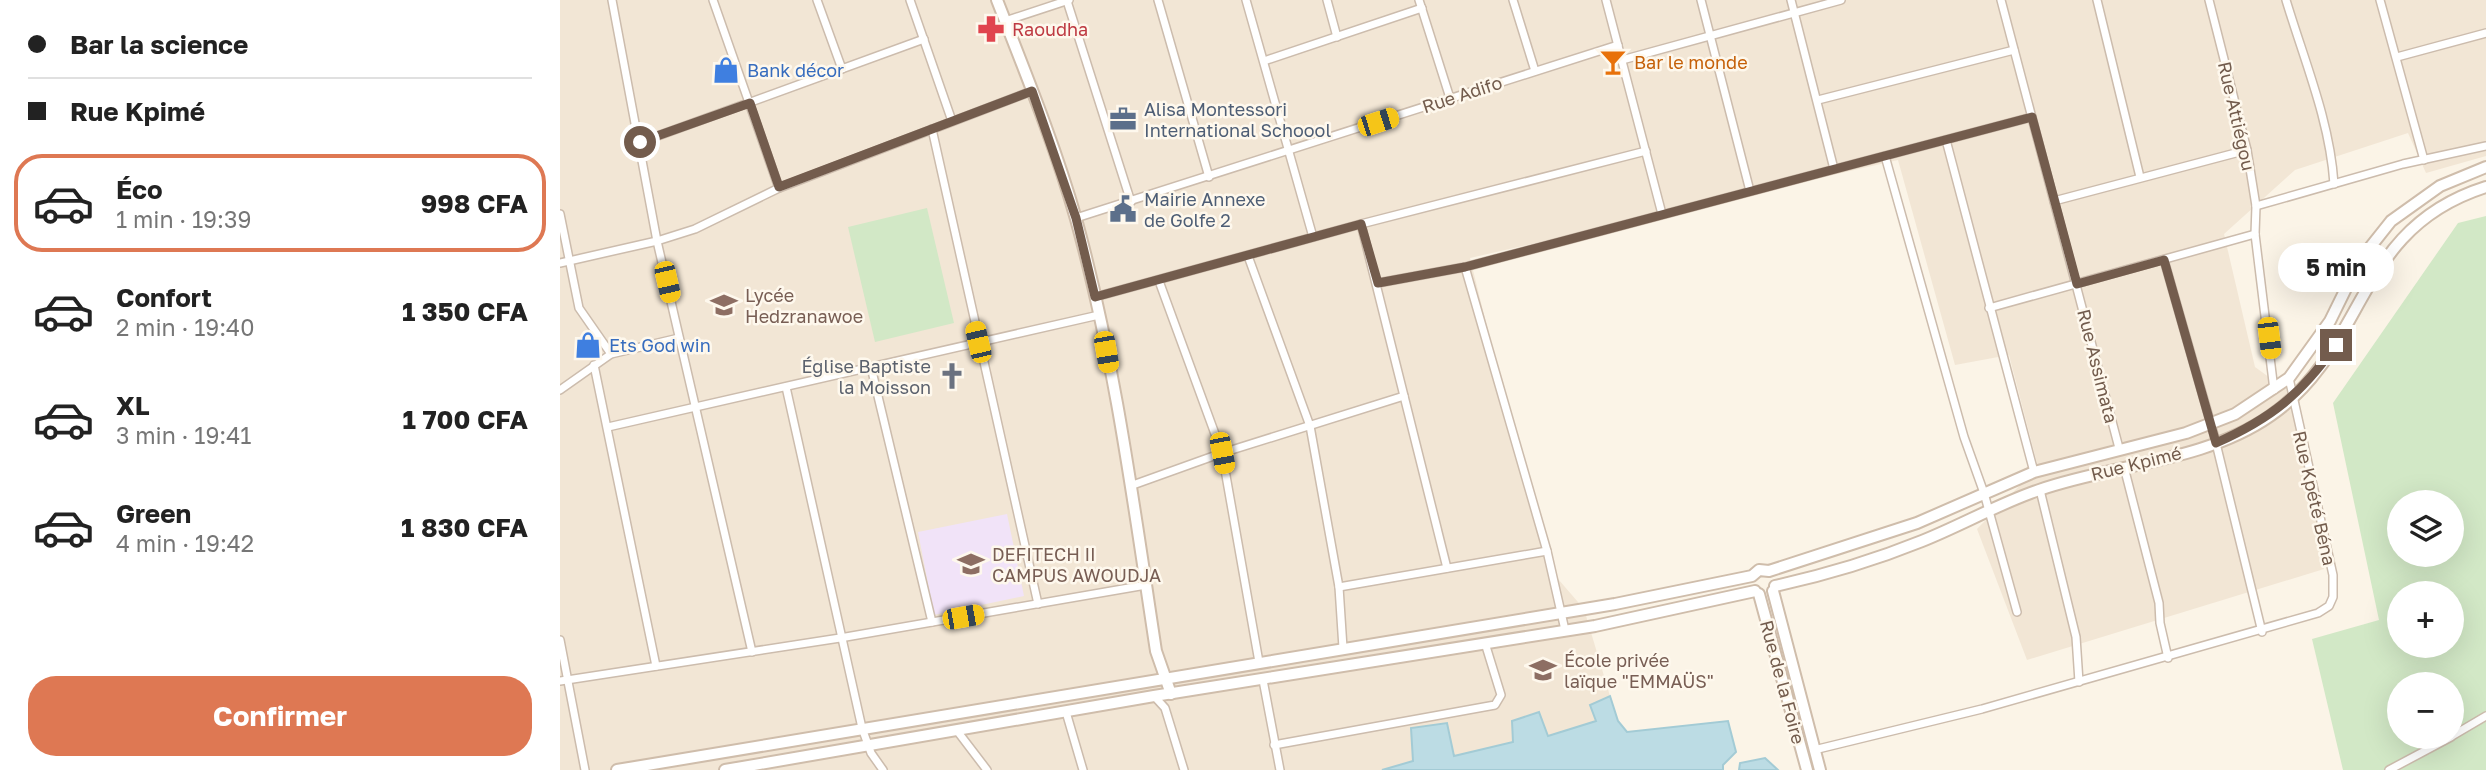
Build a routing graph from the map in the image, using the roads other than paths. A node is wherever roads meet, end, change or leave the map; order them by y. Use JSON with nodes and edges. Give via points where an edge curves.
{"nodes":[{"id":1,"x":612,"y":0,"type":"edge"},
{"id":2,"x":713,"y":0,"type":"edge"},
{"id":3,"x":817,"y":0,"type":"edge"},
{"id":4,"x":910,"y":0,"type":"edge"},
{"id":5,"x":997,"y":0,"type":"edge"},
{"id":6,"x":1068,"y":0,"type":"edge"},
{"id":7,"x":1158,"y":0,"type":"edge"},
{"id":8,"x":1246,"y":0,"type":"edge"},
{"id":9,"x":1327,"y":0,"type":"edge"},
{"id":10,"x":1513,"y":0,"type":"edge"},
{"id":11,"x":1606,"y":0,"type":"edge"},
{"id":12,"x":1701,"y":0,"type":"edge"},
{"id":13,"x":1791,"y":0,"type":"edge"},
{"id":14,"x":1841,"y":0,"type":"edge"},
{"id":15,"x":2001,"y":0,"type":"edge"},
{"id":16,"x":2097,"y":0,"type":"edge"},
{"id":17,"x":2209,"y":0,"type":"edge"},
{"id":18,"x":2286,"y":0,"type":"edge"},
{"id":19,"x":2380,"y":0,"type":"edge"},
{"id":20,"x":1421,"y":4,"type":"edge"},
{"id":21,"x":1794,"y":12,"type":"junction"},
{"id":22,"x":1005,"y":21,"type":"junction"},
{"id":23,"x":2486,"y":33,"type":"edge"},
{"id":24,"x":1710,"y":35,"type":"junction"},
{"id":25,"x":1337,"y":37,"type":"junction"},
{"id":26,"x":923,"y":39,"type":"junction"},
{"id":27,"x":1618,"y":45,"type":"junction"},
{"id":28,"x":2014,"y":50,"type":"junction"},
{"id":29,"x":2397,"y":57,"type":"junction"},
{"id":30,"x":1622,"y":60,"type":"junction"},
{"id":31,"x":1264,"y":61,"type":"junction"},
{"id":32,"x":842,"y":69,"type":"junction"},
{"id":33,"x":1535,"y":71,"type":"junction"},
{"id":34,"x":1032,"y":91,"type":"junction"},
{"id":35,"x":1450,"y":98,"type":"junction"},
{"id":36,"x":1818,"y":100,"type":"junction"},
{"id":37,"x":750,"y":103,"type":"junction"},
{"id":38,"x":2032,"y":117,"type":"junction"},
{"id":39,"x":952,"y":121,"type":"junction"},
{"id":40,"x":932,"y":129,"type":"junction"},
{"id":41,"x":1946,"y":140,"type":"junction"},
{"id":42,"x":640,"y":142,"type":"junction"},
{"id":43,"x":2486,"y":146,"type":"edge"},
{"id":44,"x":2247,"y":150,"type":"junction"},
{"id":45,"x":1288,"y":151,"type":"junction"},
{"id":46,"x":1646,"y":151,"type":"junction"},
{"id":47,"x":1885,"y":156,"type":"junction"},
{"id":48,"x":2424,"y":160,"type":"junction"},
{"id":49,"x":2486,"y":167,"type":"edge"},
{"id":50,"x":1834,"y":169,"type":"junction"},
{"id":51,"x":1209,"y":177,"type":"junction"},
{"id":52,"x":2140,"y":177,"type":"junction"},
{"id":53,"x":2334,"y":184,"type":"junction"},
{"id":54,"x":779,"y":187,"type":"junction"},
{"id":55,"x":2486,"y":187,"type":"edge"},
{"id":56,"x":1751,"y":191,"type":"junction"},
{"id":57,"x":2054,"y":201,"type":"junction"},
{"id":58,"x":1131,"y":202,"type":"junction"},
{"id":59,"x":2256,"y":206,"type":"junction"},
{"id":60,"x":560,"y":214,"type":"edge"},
{"id":61,"x":1662,"y":215,"type":"junction"},
{"id":62,"x":1076,"y":218,"type":"junction"},
{"id":63,"x":1361,"y":224,"type":"junction"},
{"id":64,"x":2255,"y":234,"type":"junction"},
{"id":65,"x":1312,"y":237,"type":"junction"},
{"id":66,"x":657,"y":241,"type":"junction"},
{"id":67,"x":1248,"y":256,"type":"junction"},
{"id":68,"x":2164,"y":260,"type":"junction"},
{"id":69,"x":569,"y":261,"type":"junction"},
{"id":70,"x":560,"y":263,"type":"edge"},
{"id":71,"x":1465,"y":267,"type":"junction"},
{"id":72,"x":1158,"y":281,"type":"junction"},
{"id":73,"x":1378,"y":283,"type":"junction"},
{"id":74,"x":2077,"y":284,"type":"junction"},
{"id":75,"x":1095,"y":297,"type":"junction"},
{"id":76,"x":1989,"y":308,"type":"junction"},
{"id":77,"x":1099,"y":315,"type":"junction"},
{"id":78,"x":679,"y":338,"type":"junction"},
{"id":79,"x":978,"y":342,"type":"junction"},
{"id":80,"x":611,"y":354,"type":"junction"},
{"id":81,"x":594,"y":365,"type":"junction"},
{"id":82,"x":872,"y":367,"type":"junction"},
{"id":83,"x":2289,"y":378,"type":"junction"},
{"id":84,"x":786,"y":387,"type":"junction"},
{"id":85,"x":560,"y":390,"type":"edge"},
{"id":86,"x":2274,"y":390,"type":"junction"},
{"id":87,"x":1404,"y":397,"type":"junction"},
{"id":88,"x":2293,"y":399,"type":"junction"},
{"id":89,"x":694,"y":406,"type":"junction"},
{"id":90,"x":1310,"y":425,"type":"junction"},
{"id":91,"x":2211,"y":425,"type":"junction"},
{"id":92,"x":608,"y":427,"type":"junction"},
{"id":93,"x":2216,"y":443,"type":"junction"},
{"id":94,"x":2119,"y":448,"type":"junction"},
{"id":95,"x":1222,"y":453,"type":"junction"},
{"id":96,"x":2124,"y":466,"type":"junction"},
{"id":97,"x":2034,"y":472,"type":"junction"},
{"id":98,"x":1130,"y":486,"type":"junction"},
{"id":99,"x":2040,"y":489,"type":"junction"},
{"id":100,"x":1984,"y":493,"type":"junction"},
{"id":101,"x":1989,"y":510,"type":"junction"},
{"id":102,"x":1547,"y":551,"type":"junction"},
{"id":103,"x":1447,"y":568,"type":"junction"},
{"id":104,"x":1769,"y":571,"type":"junction"},
{"id":105,"x":1752,"y":576,"type":"junction"},
{"id":106,"x":1146,"y":585,"type":"junction"},
{"id":107,"x":1339,"y":587,"type":"junction"},
{"id":108,"x":1774,"y":588,"type":"junction"},
{"id":109,"x":1757,"y":592,"type":"junction"},
{"id":110,"x":1038,"y":604,"type":"junction"},
{"id":111,"x":1564,"y":612,"type":"junction"},
{"id":112,"x":2017,"y":612,"type":"dead end"},
{"id":113,"x":932,"y":622,"type":"junction"},
{"id":114,"x":1566,"y":630,"type":"junction"},
{"id":115,"x":2262,"y":632,"type":"junction"},
{"id":116,"x":840,"y":638,"type":"junction"},
{"id":117,"x":560,"y":640,"type":"edge"},
{"id":118,"x":1485,"y":643,"type":"junction"},
{"id":119,"x":1343,"y":648,"type":"junction"},
{"id":120,"x":1156,"y":651,"type":"junction"},
{"id":121,"x":752,"y":652,"type":"junction"},
{"id":122,"x":2168,"y":658,"type":"junction"},
{"id":123,"x":1258,"y":662,"type":"junction"},
{"id":124,"x":656,"y":666,"type":"junction"},
{"id":125,"x":1167,"y":677,"type":"junction"},
{"id":126,"x":1151,"y":679,"type":"junction"},
{"id":127,"x":564,"y":680,"type":"edge"},
{"id":128,"x":1263,"y":680,"type":"junction"},
{"id":129,"x":2079,"y":682,"type":"junction"},
{"id":130,"x":1171,"y":694,"type":"junction"},
{"id":131,"x":1154,"y":696,"type":"junction"},
{"id":132,"x":1165,"y":708,"type":"junction"},
{"id":133,"x":1066,"y":712,"type":"junction"},
{"id":134,"x":2486,"y":716,"type":"edge"},
{"id":135,"x":862,"y":728,"type":"junction"},
{"id":136,"x":2464,"y":729,"type":"edge"},
{"id":137,"x":958,"y":732,"type":"junction"},
{"id":138,"x":1274,"y":745,"type":"junction"},
{"id":139,"x":868,"y":746,"type":"junction"},
{"id":140,"x":2428,"y":749,"type":"edge"},
{"id":141,"x":1814,"y":750,"type":"junction"},
{"id":142,"x":769,"y":767,"type":"edge"},
{"id":143,"x":585,"y":770,"type":"edge"},
{"id":144,"x":617,"y":770,"type":"edge"},
{"id":145,"x":725,"y":770,"type":"edge"},
{"id":146,"x":883,"y":770,"type":"edge"},
{"id":147,"x":987,"y":770,"type":"edge"},
{"id":148,"x":1083,"y":770,"type":"edge"},
{"id":149,"x":1184,"y":770,"type":"edge"},
{"id":150,"x":1280,"y":770,"type":"edge"},
{"id":151,"x":1807,"y":770,"type":"edge"},
{"id":152,"x":1820,"y":770,"type":"edge"},
{"id":153,"x":2389,"y":770,"type":"edge"}],
"edges":[{"from":1,"to":42,"type":"street"},
{"from":2,"to":37,"type":"street"},
{"from":3,"to":32,"type":"street"},
{"from":4,"to":26,"type":"street"},
{"from":5,"to":22,"type":"main road"},
{"from":6,"to":22,"type":"street"},
{"from":6,"to":58,"type":"street"},
{"from":7,"to":51,"type":"street"},
{"from":8,"to":31,"type":"street"},
{"from":9,"to":25,"type":"street"},
{"from":10,"to":33,"type":"street"},
{"from":11,"to":27,"type":"street"},
{"from":12,"to":24,"type":"street"},
{"from":13,"to":21,"type":"street"},
{"from":14,"to":21,"type":"street"},
{"from":15,"to":28,"type":"street","name":"Rue Assimata"},
{"from":16,"to":52,"type":"street"},
{"from":17,"to":44,"type":"street","name":"Rue Attiégou"},
{"from":18,"to":53,"type":"street","via":[[2330,145]]},
{"from":19,"to":29,"type":"street"},
{"from":20,"to":25,"type":"street"},
{"from":20,"to":35,"type":"street"},
{"from":21,"to":24,"type":"street"},
{"from":21,"to":36,"type":"street"},
{"from":22,"to":34,"type":"main road"},
{"from":23,"to":29,"type":"street"},
{"from":24,"to":30,"type":"street"},
{"from":24,"to":56,"type":"street"},
{"from":25,"to":31,"type":"street"},
{"from":26,"to":32,"type":"street"},
{"from":26,"to":39,"type":"street"},
{"from":27,"to":30,"type":"street"},
{"from":27,"to":33,"type":"street","name":"Rue Adifo"},
{"from":28,"to":36,"type":"street"},
{"from":28,"to":38,"type":"street","name":"Rue Assimata"},
{"from":29,"to":48,"type":"street"},
{"from":30,"to":46,"type":"street"},
{"from":31,"to":45,"type":"street"},
{"from":32,"to":37,"type":"street"},
{"from":33,"to":35,"type":"street","name":"Rue Adifo"},
{"from":34,"to":39,"type":"street"},
{"from":34,"to":62,"type":"main road"},
{"from":35,"to":45,"type":"street","name":"Rue Adifo"},
{"from":36,"to":50,"type":"street"},
{"from":37,"to":42,"type":"street"},
{"from":37,"to":54,"type":"street"},
{"from":38,"to":41,"type":"street"},
{"from":38,"to":57,"type":"street","name":"Rue Assimata"},
{"from":39,"to":40,"type":"street"},
{"from":40,"to":54,"type":"street"},
{"from":40,"to":79,"type":"street"},
{"from":41,"to":47,"type":"street"},
{"from":41,"to":76,"type":"street"},
{"from":42,"to":66,"type":"street"},
{"from":43,"to":48,"type":"street"},
{"from":44,"to":52,"type":"street"},
{"from":44,"to":59,"type":"street","name":"Rue Attiégou"},
{"from":45,"to":51,"type":"street","name":"Rue Adifo"},
{"from":45,"to":65,"type":"street"},
{"from":46,"to":61,"type":"street"},
{"from":46,"to":63,"type":"street"},
{"from":47,"to":50,"type":"street"},
{"from":47,"to":100,"type":"street"},
{"from":48,"to":53,"type":"street"},
{"from":49,"to":83,"type":"main road","via":[[2440,186],[2391,221],[2360,260],[2330,321]]},
{"from":50,"to":56,"type":"street"},
{"from":51,"to":58,"type":"street","name":"Rue Adifo"},
{"from":52,"to":57,"type":"street"},
{"from":53,"to":59,"type":"street"},
{"from":54,"to":66,"type":"street","via":[[695,229]]},
{"from":55,"to":88,"type":"main road","name":"Rue Kpimé","via":[[2446,205],[2406,232],[2376,269],[2336,345]]},
{"from":56,"to":61,"type":"street"},
{"from":57,"to":74,"type":"street","name":"Rue Assimata"},
{"from":58,"to":62,"type":"street","name":"Rue Adifo"},
{"from":59,"to":64,"type":"street","name":"Rue Attiégou"},
{"from":60,"to":69,"type":"street"},
{"from":61,"to":71,"type":"street"},
{"from":62,"to":75,"type":"main road"},
{"from":63,"to":65,"type":"street"},
{"from":63,"to":73,"type":"street"},
{"from":64,"to":68,"type":"street"},
{"from":64,"to":86,"type":"street","name":"Rue Attiégou"},
{"from":65,"to":67,"type":"street"},
{"from":66,"to":69,"type":"street"},
{"from":66,"to":78,"type":"street"},
{"from":67,"to":72,"type":"street"},
{"from":67,"to":90,"type":"street"},
{"from":68,"to":74,"type":"street"},
{"from":68,"to":91,"type":"street"},
{"from":69,"to":70,"type":"street"},
{"from":69,"to":80,"type":"street","via":[[579,308]]},
{"from":71,"to":73,"type":"street"},
{"from":71,"to":102,"type":"street"},
{"from":72,"to":75,"type":"street"},
{"from":72,"to":95,"type":"street"},
{"from":73,"to":87,"type":"street"},
{"from":74,"to":76,"type":"street"},
{"from":74,"to":94,"type":"street","name":"Rue Assimata"},
{"from":75,"to":77,"type":"main road"},
{"from":76,"to":97,"type":"street"},
{"from":77,"to":79,"type":"street"},
{"from":77,"to":98,"type":"main road"},
{"from":78,"to":80,"type":"street"},
{"from":78,"to":89,"type":"street"},
{"from":79,"to":82,"type":"street"},
{"from":79,"to":110,"type":"street"},
{"from":80,"to":81,"type":"street"},
{"from":81,"to":85,"type":"street"},
{"from":81,"to":92,"type":"street"},
{"from":82,"to":84,"type":"street"},
{"from":82,"to":113,"type":"street"},
{"from":83,"to":86,"type":"main road"},
{"from":83,"to":88,"type":"street","name":"Rue Kpété Béna"},
{"from":84,"to":89,"type":"street"},
{"from":84,"to":116,"type":"street"},
{"from":86,"to":91,"type":"main road"},
{"from":87,"to":90,"type":"street"},
{"from":87,"to":103,"type":"street"},
{"from":88,"to":93,"type":"main road","name":"Rue Kpimé","via":[[2252,427]]},
{"from":88,"to":115,"type":"street","name":"Rue Kpété Béna","via":[[2333,575],[2333,597],[2318,614]]},
{"from":89,"to":92,"type":"street"},
{"from":89,"to":121,"type":"street"},
{"from":90,"to":95,"type":"street"},
{"from":90,"to":107,"type":"street"},
{"from":91,"to":93,"type":"street"},
{"from":91,"to":94,"type":"main road"},
{"from":92,"to":124,"type":"street"},
{"from":93,"to":96,"type":"main road","name":"Rue Kpimé"},
{"from":93,"to":115,"type":"street"},
{"from":94,"to":97,"type":"main road"},
{"from":95,"to":98,"type":"street"},
{"from":95,"to":123,"type":"street"},
{"from":96,"to":99,"type":"main road","name":"Rue Kpimé"},
{"from":96,"to":122,"type":"street","via":[[2159,603]]},
{"from":97,"to":100,"type":"main road"},
{"from":98,"to":106,"type":"main road"},
{"from":99,"to":101,"type":"main road","name":"Rue Kpimé"},
{"from":99,"to":129,"type":"street","via":[[2077,637]]},
{"from":100,"to":101,"type":"street"},
{"from":100,"to":104,"type":"main road","via":[[1885,534]]},
{"from":101,"to":108,"type":"main road","name":"Rue Kpimé","via":[[1889,553]]},
{"from":101,"to":112,"type":"street"},
{"from":102,"to":103,"type":"street"},
{"from":102,"to":111,"type":"street"},
{"from":103,"to":107,"type":"street"},
{"from":104,"to":105,"type":"main road","via":[[1761,569]]},
{"from":104,"to":108,"type":"main road","via":[[1775,577]]},
{"from":105,"to":109,"type":"main road"},
{"from":105,"to":111,"type":"main road"},
{"from":106,"to":110,"type":"street"},
{"from":106,"to":120,"type":"main road"},
{"from":107,"to":119,"type":"street"},
{"from":108,"to":109,"type":"main road"},
{"from":108,"to":141,"type":"main road"},
{"from":109,"to":114,"type":"main road"},
{"from":109,"to":151,"type":"main road","name":"Rue de la Foire"},
{"from":110,"to":113,"type":"street"},
{"from":111,"to":114,"type":"street"},
{"from":111,"to":119,"type":"main road"},
{"from":113,"to":116,"type":"street"},
{"from":114,"to":118,"type":"main road"},
{"from":115,"to":122,"type":"street"},
{"from":116,"to":121,"type":"street"},
{"from":116,"to":135,"type":"street"},
{"from":117,"to":127,"type":"street"},
{"from":118,"to":128,"type":"main road"},
{"from":118,"to":138,"type":"street","via":[[1501,695],[1495,705]]},
{"from":119,"to":123,"type":"main road"},
{"from":120,"to":125,"type":"main road"},
{"from":120,"to":126,"type":"main road"},
{"from":121,"to":124,"type":"street"},
{"from":122,"to":129,"type":"street"},
{"from":123,"to":125,"type":"main road"},
{"from":124,"to":127,"type":"street"},
{"from":125,"to":126,"type":"main road"},
{"from":125,"to":130,"type":"main road"},
{"from":126,"to":131,"type":"main road"},
{"from":126,"to":135,"type":"main road"},
{"from":127,"to":143,"type":"street"},
{"from":128,"to":130,"type":"main road"},
{"from":128,"to":138,"type":"street"},
{"from":129,"to":141,"type":"street"},
{"from":130,"to":131,"type":"main road"},
{"from":130,"to":132,"type":"street"},
{"from":131,"to":132,"type":"street"},
{"from":131,"to":133,"type":"main road"},
{"from":132,"to":149,"type":"street"},
{"from":133,"to":137,"type":"main road"},
{"from":133,"to":148,"type":"street"},
{"from":134,"to":136,"type":"street"},
{"from":135,"to":139,"type":"street"},
{"from":135,"to":144,"type":"main road"},
{"from":137,"to":139,"type":"main road"},
{"from":137,"to":147,"type":"street"},
{"from":138,"to":150,"type":"street"},
{"from":139,"to":142,"type":"main road"},
{"from":139,"to":146,"type":"street"},
{"from":140,"to":153,"type":"street"},
{"from":141,"to":152,"type":"main road"},
{"from":142,"to":145,"type":"main road"}]}
